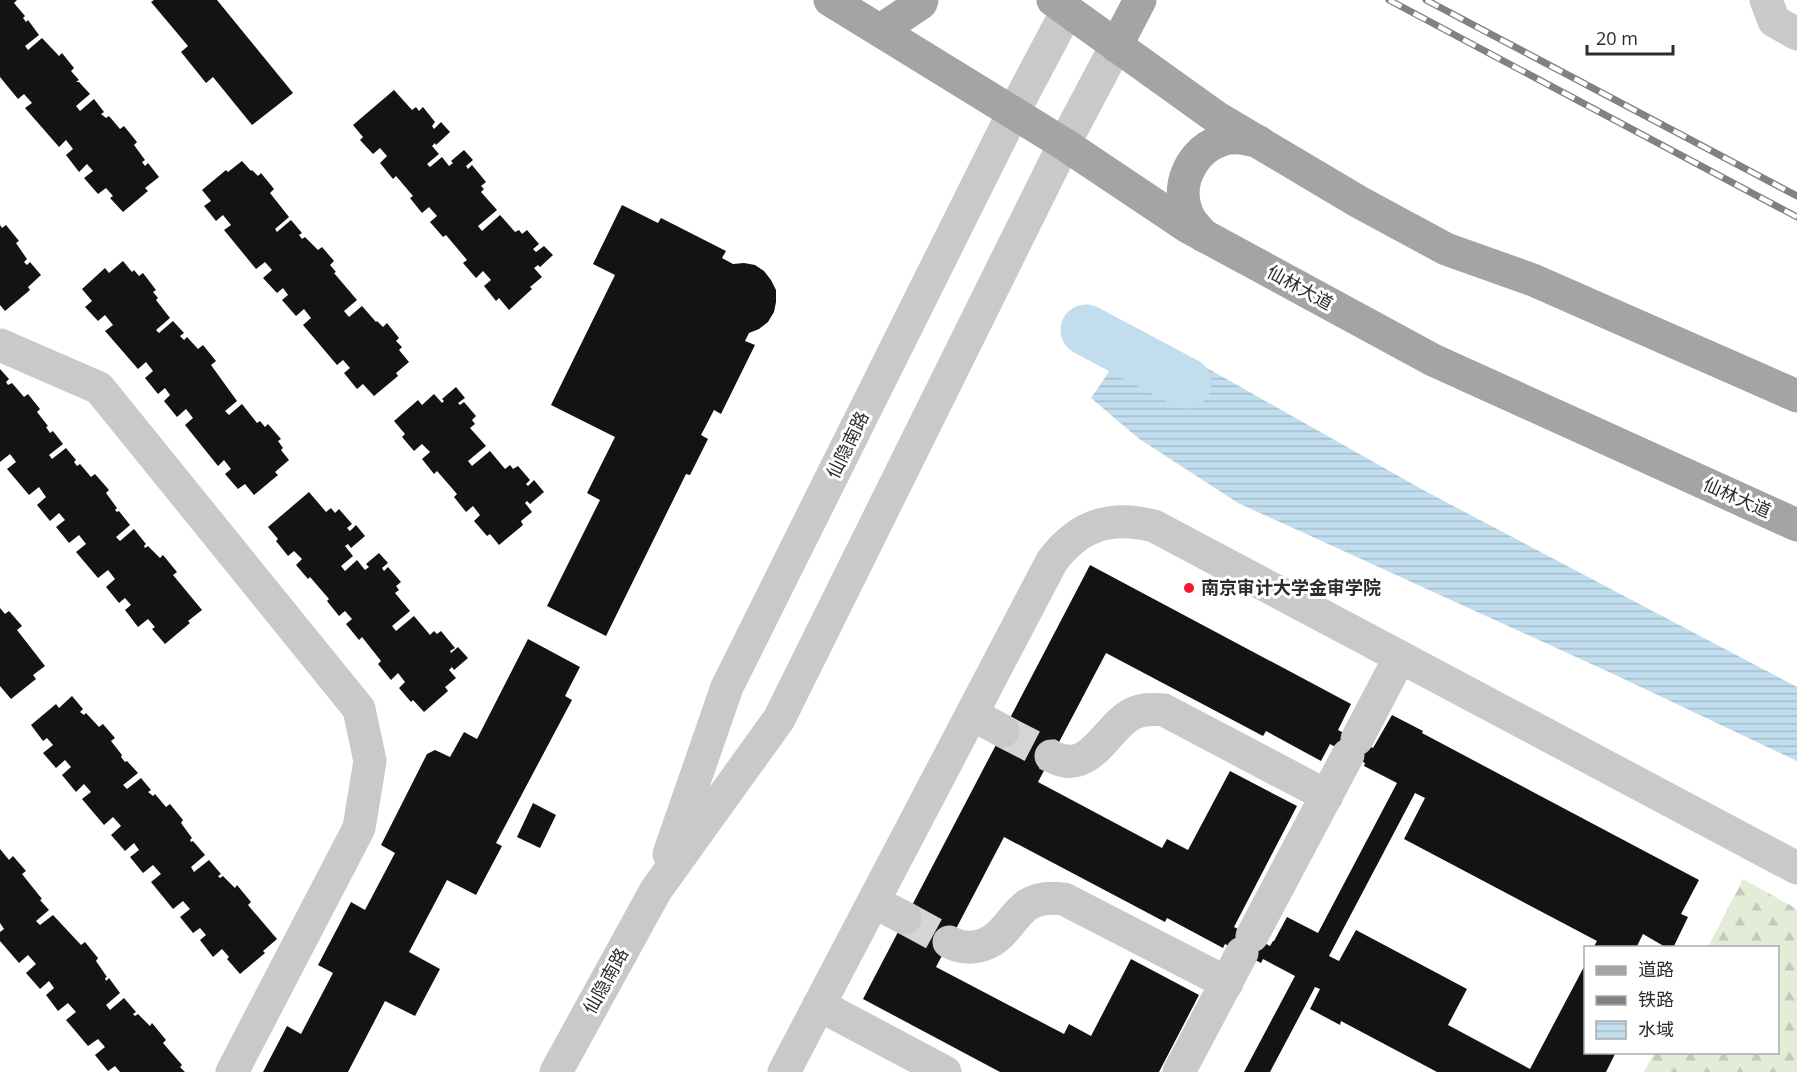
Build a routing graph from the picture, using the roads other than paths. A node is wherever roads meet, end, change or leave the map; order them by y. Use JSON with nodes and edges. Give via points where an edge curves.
{"nodes":[{"id":1,"x":830,"y":0,"type":"edge"},
{"id":2,"x":922,"y":0,"type":"edge"},
{"id":3,"x":1140,"y":0,"type":"edge"},
{"id":4,"x":1766,"y":0,"type":"edge"},
{"id":5,"x":1064,"y":4,"type":"edge"},
{"id":6,"x":881,"y":30,"type":"junction"},
{"id":7,"x":1797,"y":34,"type":"edge"},
{"id":8,"x":1116,"y":46,"type":"junction"},
{"id":9,"x":1013,"y":113,"type":"junction"},
{"id":10,"x":1259,"y":142,"type":"junction"},
{"id":11,"x":1064,"y":144,"type":"junction"},
{"id":12,"x":1204,"y":236,"type":"junction"},
{"id":13,"x":0,"y":345,"type":"edge"},
{"id":14,"x":1797,"y":396,"type":"edge"},
{"id":15,"x":1797,"y":525,"type":"edge"},
{"id":16,"x":1400,"y":657,"type":"junction"},
{"id":17,"x":972,"y":714,"type":"junction"},
{"id":18,"x":1003,"y":731,"type":"tunnel mouth"},
{"id":19,"x":1051,"y":756,"type":"tunnel mouth"},
{"id":20,"x":1327,"y":796,"type":"junction"},
{"id":21,"x":1797,"y":868,"type":"edge"},
{"id":22,"x":656,"y":891,"type":"junction"},
{"id":23,"x":874,"y":902,"type":"junction"},
{"id":24,"x":905,"y":918,"type":"tunnel mouth"},
{"id":25,"x":949,"y":942,"type":"tunnel mouth"},
{"id":26,"x":1227,"y":983,"type":"junction"},
{"id":27,"x":819,"y":1005,"type":"junction"},
{"id":28,"x":232,"y":1072,"type":"edge"},
{"id":29,"x":556,"y":1072,"type":"edge"},
{"id":30,"x":784,"y":1072,"type":"edge"},
{"id":31,"x":945,"y":1072,"type":"edge"},
{"id":32,"x":1179,"y":1072,"type":"edge"}],
"edges":[{"from":1,"to":6,"type":"main road","name":"仙林大道"},
{"from":2,"to":6,"type":"main road"},
{"from":3,"to":8,"type":"main road"},
{"from":4,"to":7,"type":"street","via":[[1774,21]]},
{"from":5,"to":8,"type":"main road"},
{"from":5,"to":9,"type":"street","name":"仙隐南路"},
{"from":6,"to":9,"type":"main road","name":"仙林大道"},
{"from":8,"to":10,"type":"main road","via":[[1216,117]]},
{"from":8,"to":11,"type":"street","name":"仙隐南路"},
{"from":9,"to":11,"type":"main road","name":"仙林大道"},
{"from":9,"to":22,"type":"street","name":"仙隐南路","via":[[728,687]]},
{"from":10,"to":12,"type":"main road","via":[[1230,138],[1216,142],[1193,160],[1186,173],[1184,200],[1187,214]]},
{"from":10,"to":14,"type":"main road","via":[[1446,249],[1533,280]]},
{"from":11,"to":12,"type":"main road","name":"仙林大道"},
{"from":11,"to":22,"type":"street","name":"仙隐南路","via":[[779,719]]},
{"from":12,"to":15,"type":"main road","name":"仙林大道","via":[[1433,360]]},
{"from":13,"to":28,"type":"street","via":[[99,388],[359,709],[370,761],[359,828]]},
{"from":16,"to":17,"type":"street","via":[[1154,526],[1111,522],[1096,525],[1072,539],[1052,561]]},
{"from":16,"to":20,"type":"street"},
{"from":16,"to":21,"type":"street"},
{"from":17,"to":18,"type":"street"},
{"from":17,"to":23,"type":"street"},
{"from":19,"to":20,"type":"street","via":[[1066,761],[1085,757],[1130,715],[1141,710],[1164,710]]},
{"from":20,"to":26,"type":"street"},
{"from":22,"to":29,"type":"street","name":"仙隐南路"},
{"from":23,"to":24,"type":"street"},
{"from":23,"to":27,"type":"street"},
{"from":25,"to":26,"type":"street","via":[[970,948],[982,945],[1002,933],[1018,913],[1034,902],[1043,898],[1064,899]]},
{"from":26,"to":32,"type":"street"},
{"from":27,"to":30,"type":"street"},
{"from":27,"to":31,"type":"street"}]}
